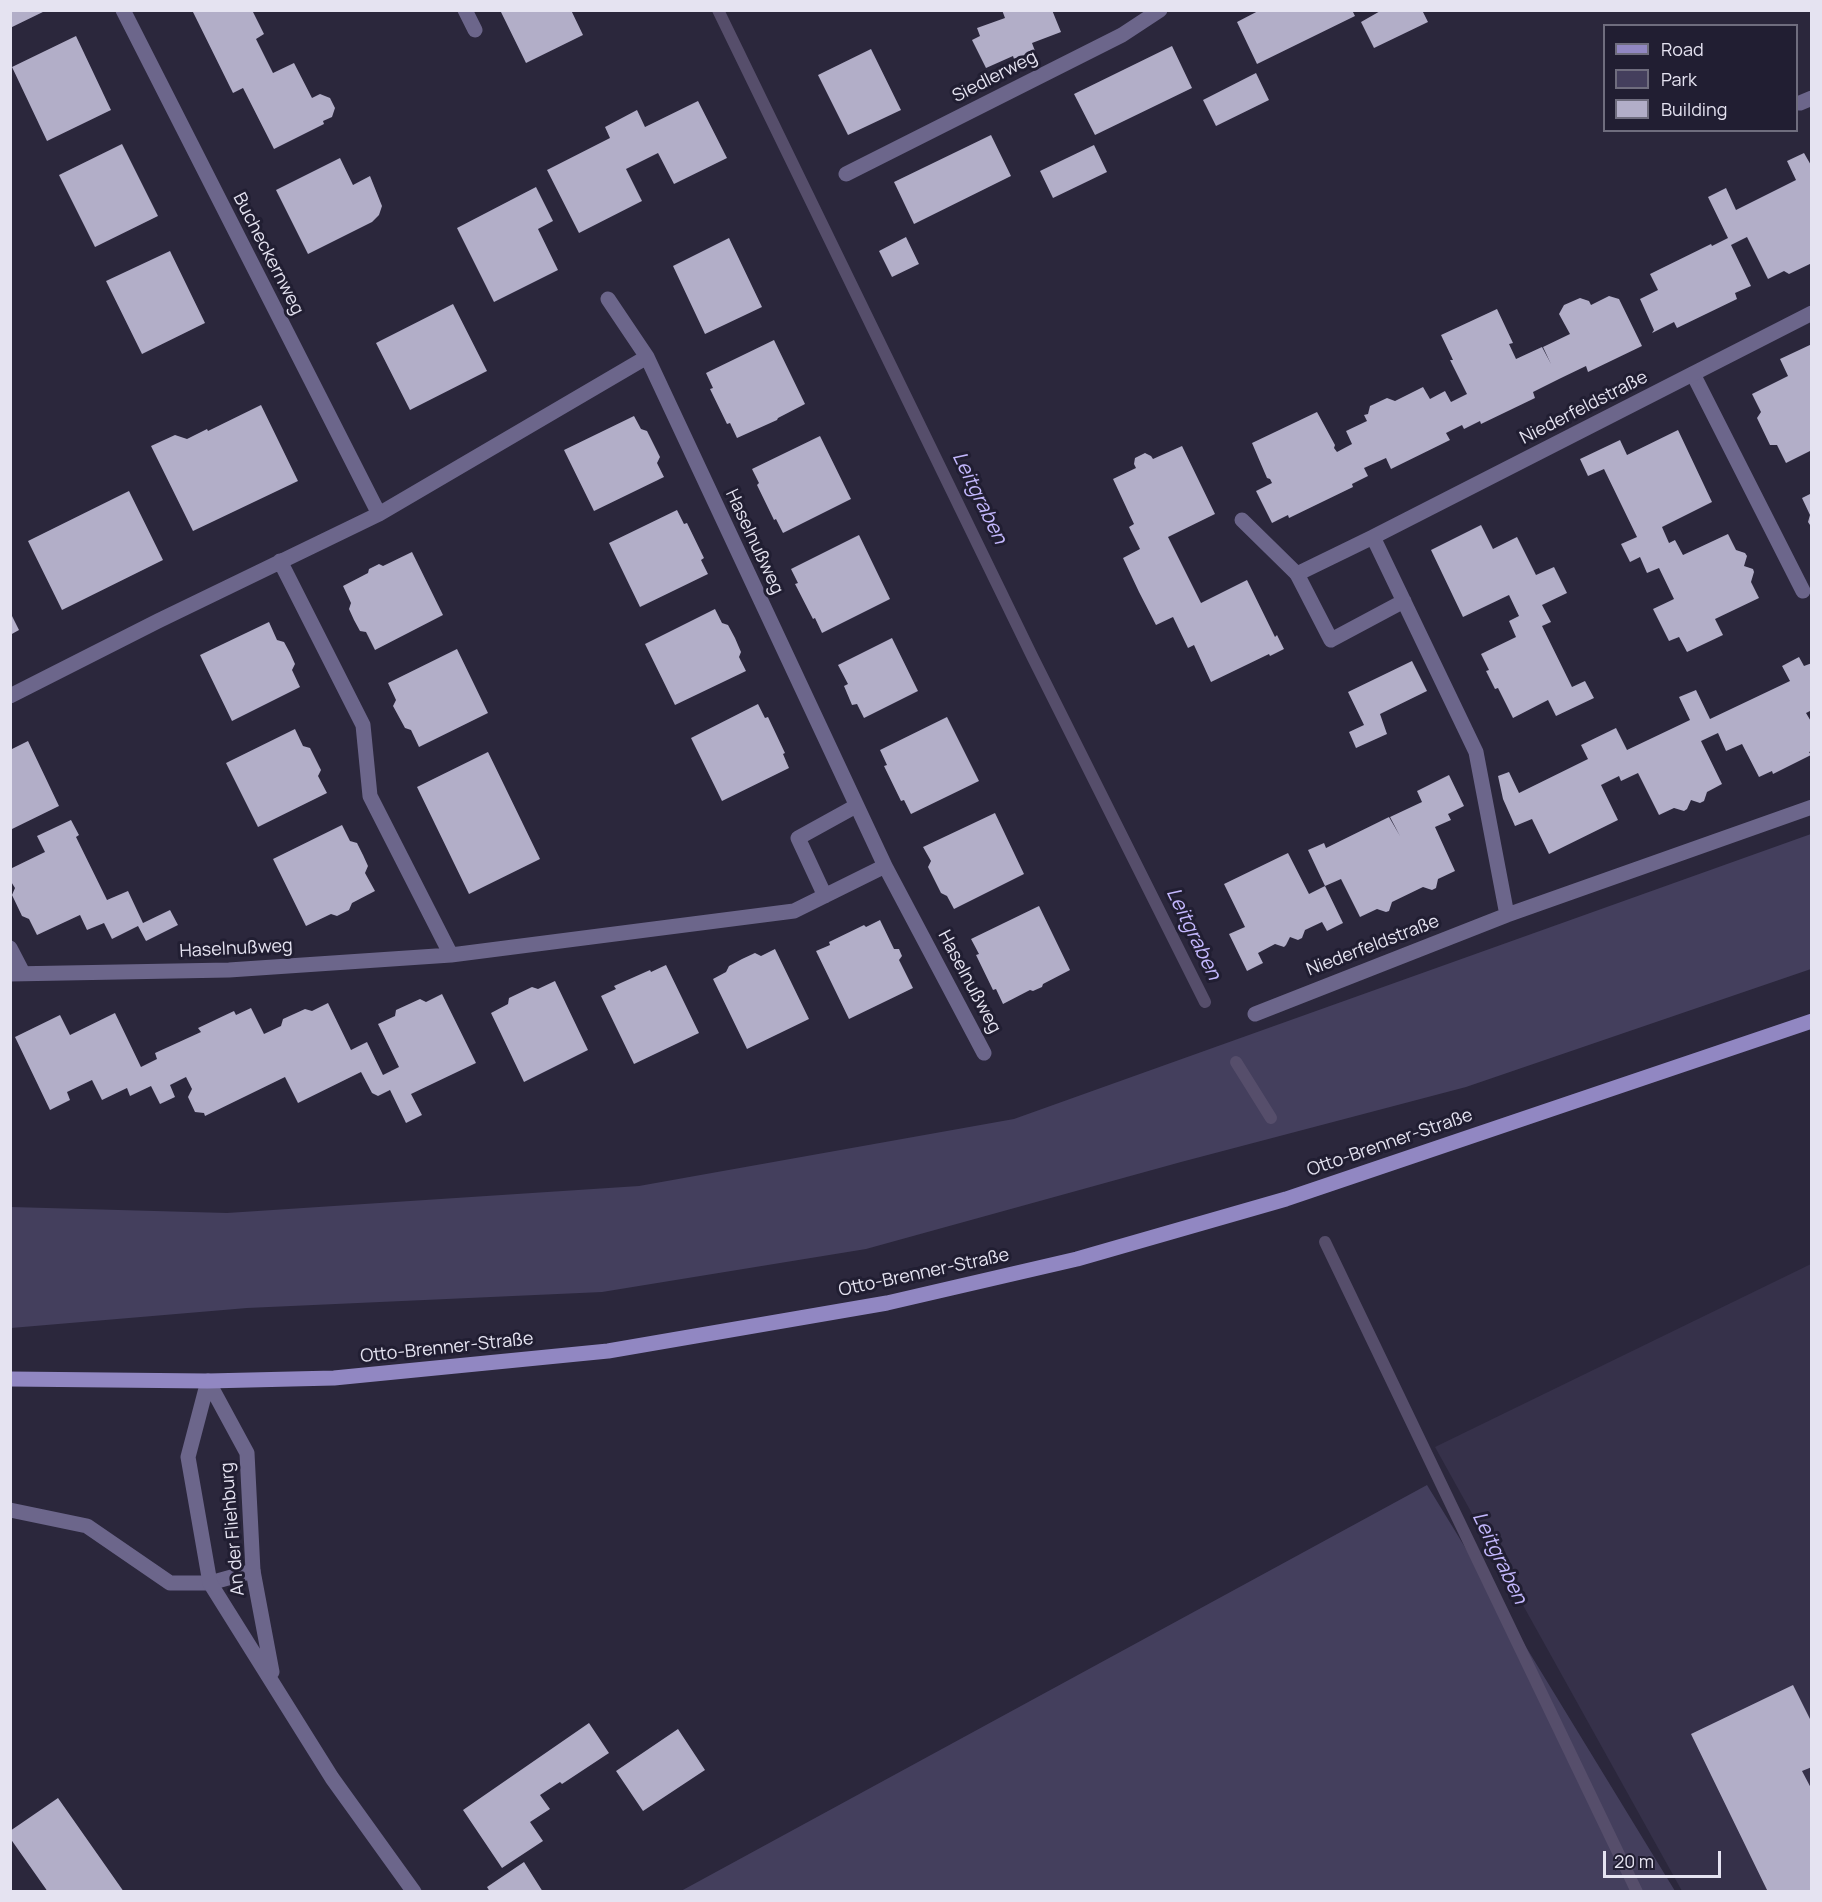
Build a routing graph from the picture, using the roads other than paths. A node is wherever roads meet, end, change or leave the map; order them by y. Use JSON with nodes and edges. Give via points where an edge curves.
{"nodes":[{"id":1,"x":123,"y":10,"type":"edge"},
{"id":2,"x":465,"y":10,"type":"edge"},
{"id":3,"x":1160,"y":10,"type":"edge"},
{"id":4,"x":475,"y":30,"type":"dead end"},
{"id":5,"x":846,"y":174,"type":"dead end"},
{"id":6,"x":608,"y":299,"type":"dead end"},
{"id":7,"x":1812,"y":313,"type":"edge"},
{"id":8,"x":647,"y":357,"type":"junction"},
{"id":9,"x":1692,"y":374,"type":"junction"},
{"id":10,"x":379,"y":514,"type":"junction"},
{"id":11,"x":1242,"y":520,"type":"dead end"},
{"id":12,"x":1373,"y":537,"type":"junction"},
{"id":13,"x":280,"y":561,"type":"junction"},
{"id":14,"x":1297,"y":574,"type":"junction"},
{"id":15,"x":1803,"y":591,"type":"dead end"},
{"id":16,"x":1404,"y":601,"type":"junction"},
{"id":17,"x":10,"y":696,"type":"edge"},
{"id":18,"x":856,"y":806,"type":"junction"},
{"id":19,"x":1812,"y":807,"type":"edge"},
{"id":20,"x":885,"y":866,"type":"junction"},
{"id":21,"x":825,"y":896,"type":"junction"},
{"id":22,"x":1507,"y":915,"type":"junction"},
{"id":23,"x":10,"y":948,"type":"edge"},
{"id":24,"x":451,"y":955,"type":"junction"},
{"id":25,"x":17,"y":973,"type":"edge"},
{"id":26,"x":1255,"y":1014,"type":"dead end"},
{"id":27,"x":1812,"y":1021,"type":"edge"},
{"id":28,"x":984,"y":1053,"type":"dead end"},
{"id":29,"x":10,"y":1379,"type":"edge"},
{"id":30,"x":208,"y":1381,"type":"junction"},
{"id":31,"x":10,"y":1510,"type":"edge"},
{"id":32,"x":253,"y":1571,"type":"junction"},
{"id":33,"x":210,"y":1583,"type":"junction"},
{"id":34,"x":273,"y":1682,"type":"junction"},
{"id":35,"x":414,"y":1892,"type":"edge"}],
"edges":[{"from":1,"to":10,"type":"street","name":"Bucheckernweg"},
{"from":2,"to":4,"type":"street"},
{"from":3,"to":5,"type":"street","name":"Siedlerweg","via":[[1122,35]]},
{"from":6,"to":8,"type":"street","name":"Haselnußweg"},
{"from":7,"to":9,"type":"street","name":"Niederfeldstraße"},
{"from":8,"to":10,"type":"street"},
{"from":8,"to":18,"type":"street","name":"Haselnußweg"},
{"from":9,"to":12,"type":"street","name":"Niederfeldstraße"},
{"from":9,"to":15,"type":"street"},
{"from":10,"to":13,"type":"street"},
{"from":11,"to":14,"type":"street"},
{"from":12,"to":14,"type":"street","name":"Niederfeldstraße"},
{"from":12,"to":16,"type":"street"},
{"from":13,"to":17,"type":"street"},
{"from":13,"to":24,"type":"street","via":[[363,725],[370,796]]},
{"from":14,"to":16,"type":"street","via":[[1331,639]]},
{"from":16,"to":22,"type":"street","via":[[1476,752]]},
{"from":18,"to":20,"type":"street","name":"Haselnußweg"},
{"from":18,"to":21,"type":"street","via":[[798,838]]},
{"from":19,"to":22,"type":"street","name":"Niederfeldstraße"},
{"from":20,"to":21,"type":"street","name":"Haselnußweg"},
{"from":20,"to":28,"type":"street","name":"Haselnußweg"},
{"from":21,"to":24,"type":"street","name":"Haselnußweg","via":[[794,911]]},
{"from":22,"to":26,"type":"street","name":"Niederfeldstraße"},
{"from":23,"to":25,"type":"street","name":"Haselnußweg"},
{"from":24,"to":25,"type":"street","name":"Haselnußweg","via":[[229,970]]},
{"from":27,"to":30,"type":"main road","name":"Otto-Brenner-Straße","via":[[1286,1199],[1077,1259],[887,1303],[608,1351],[334,1378]]},
{"from":29,"to":30,"type":"main road","name":"Otto-Brenner-Straße"},
{"from":30,"to":32,"type":"street","name":"An der Fliehburg","via":[[247,1453]]},
{"from":30,"to":33,"type":"street","name":"An der Fliehburg","via":[[188,1457]]},
{"from":31,"to":33,"type":"street","via":[[87,1526],[170,1583]]},
{"from":32,"to":33,"type":"street"},
{"from":32,"to":34,"type":"street","name":"An der Fliehburg"},
{"from":33,"to":34,"type":"street","name":"An der Fliehburg"},
{"from":34,"to":35,"type":"street","name":"An der Fliehburg","via":[[332,1778]]}]}
